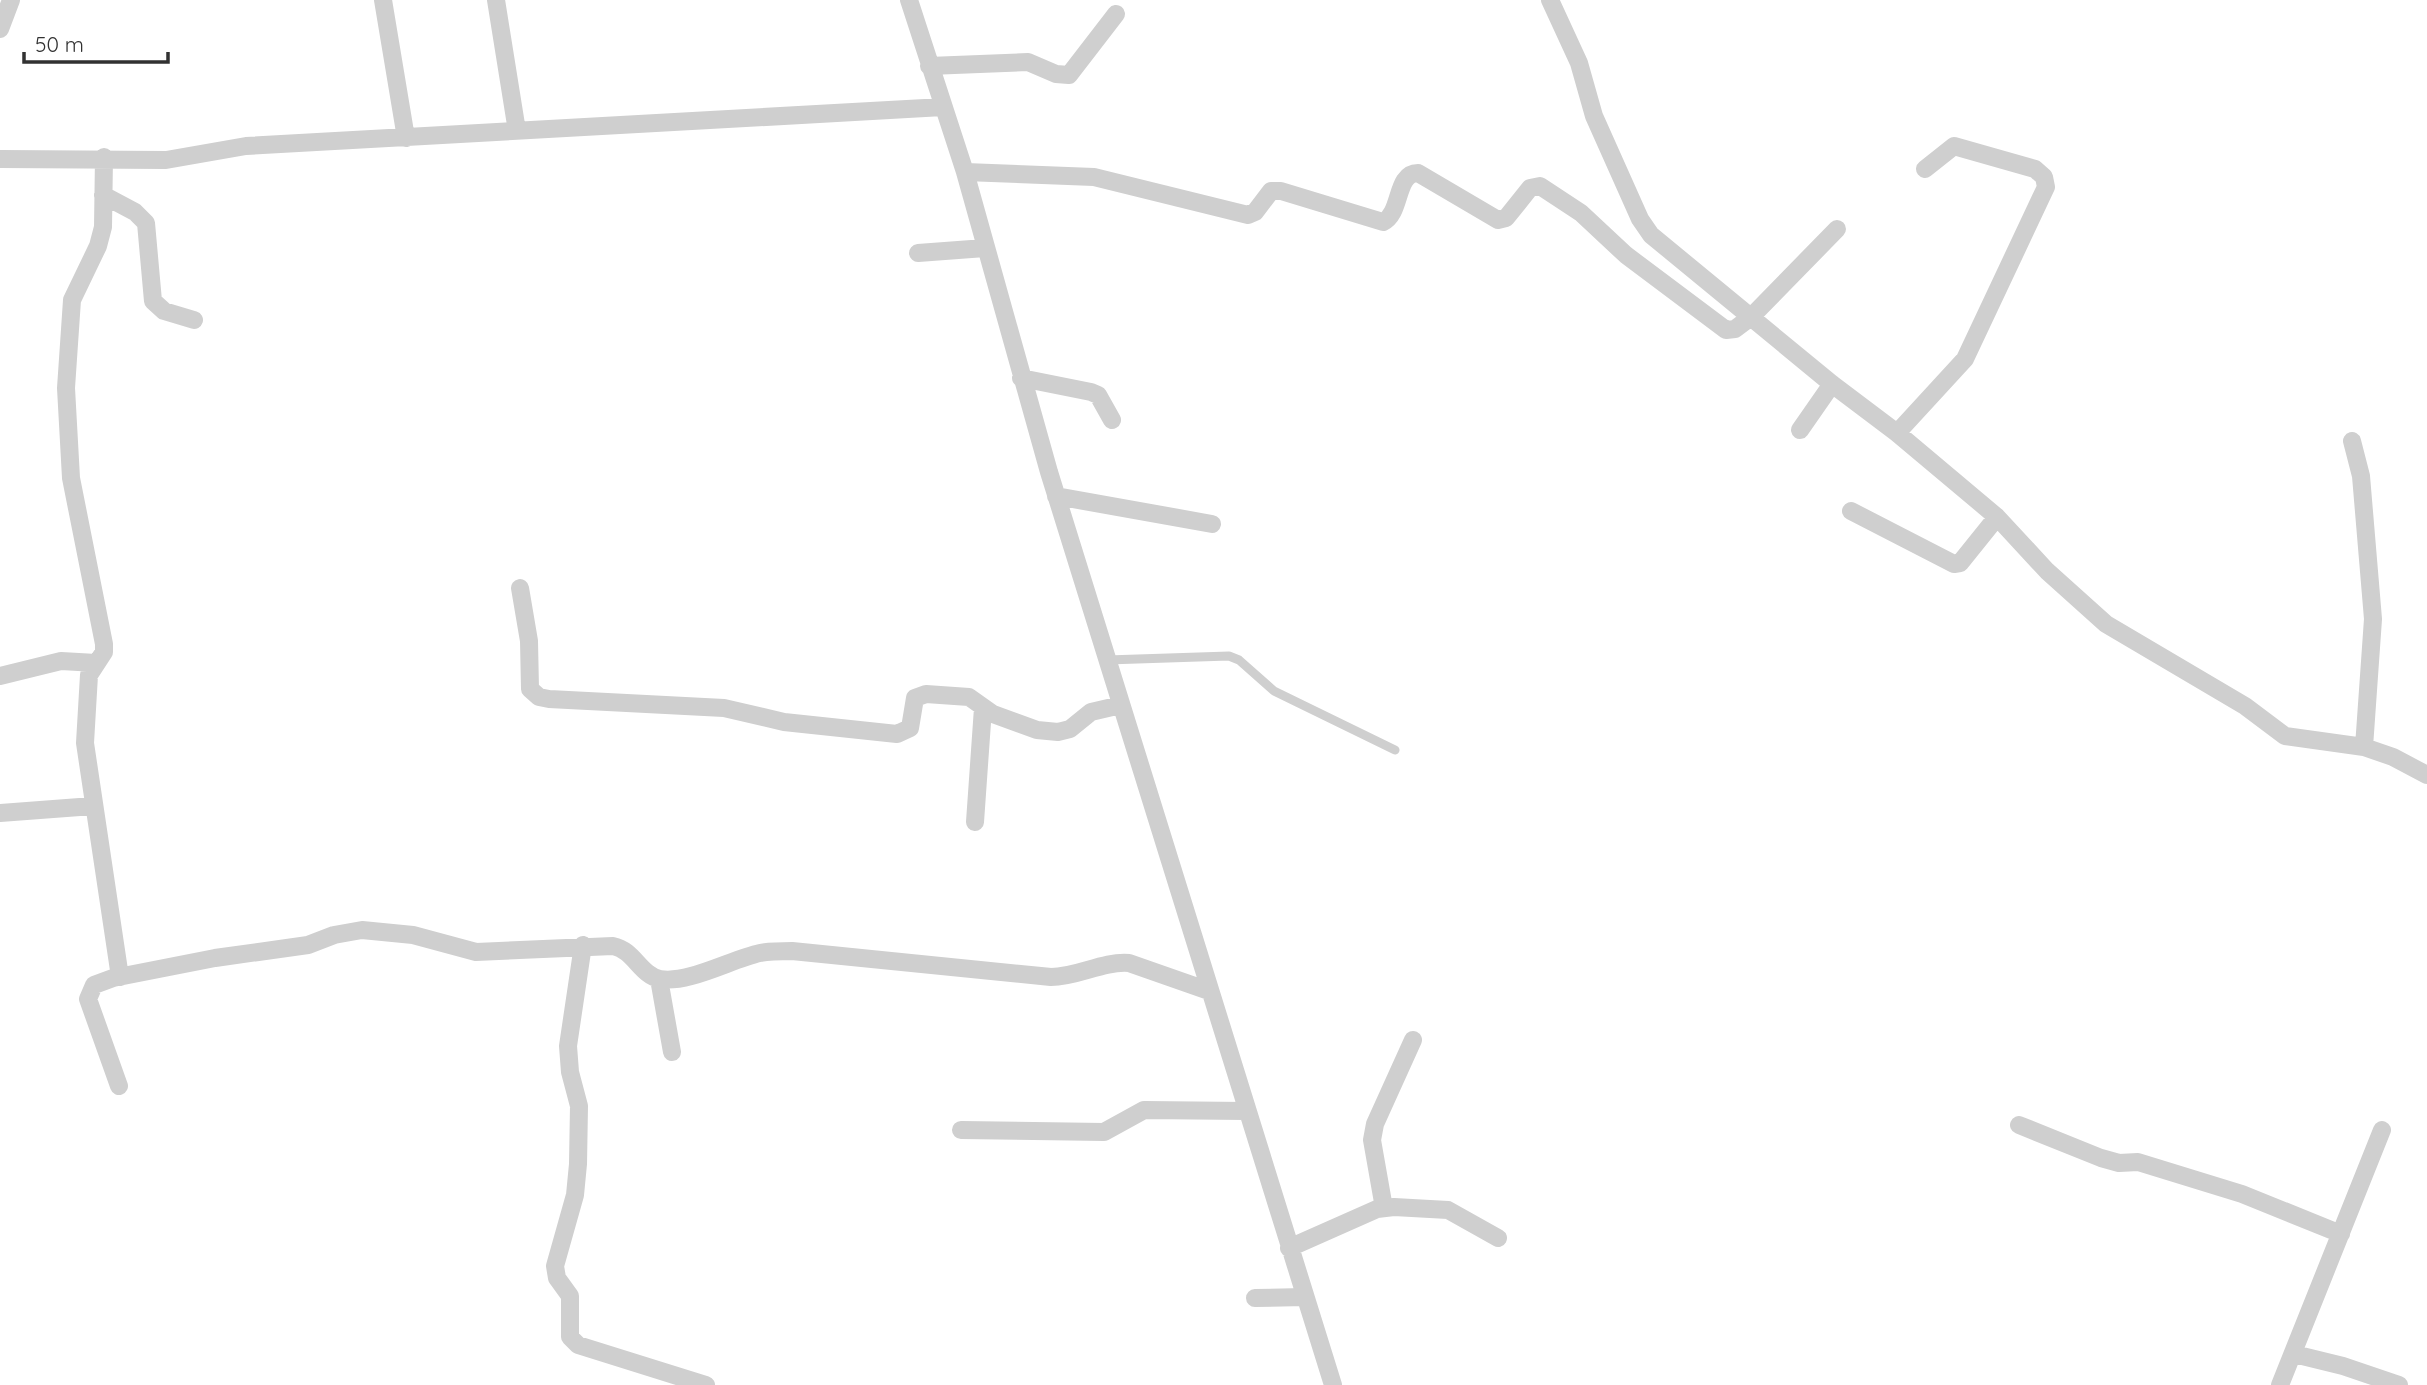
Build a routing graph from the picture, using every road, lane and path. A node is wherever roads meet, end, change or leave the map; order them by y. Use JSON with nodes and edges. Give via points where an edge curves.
{"nodes":[{"id":1,"x":11,"y":0,"type":"edge"},
{"id":2,"x":383,"y":0,"type":"edge"},
{"id":3,"x":496,"y":0,"type":"edge"},
{"id":4,"x":909,"y":0,"type":"edge"},
{"id":5,"x":1550,"y":0,"type":"edge"},
{"id":6,"x":1116,"y":13,"type":"dead end"},
{"id":7,"x":0,"y":29,"type":"edge"},
{"id":8,"x":929,"y":66,"type":"junction"},
{"id":9,"x":943,"y":107,"type":"junction"},
{"id":10,"x":517,"y":131,"type":"junction"},
{"id":11,"x":406,"y":138,"type":"junction"},
{"id":12,"x":104,"y":157,"type":"junction"},
{"id":13,"x":0,"y":159,"type":"edge"},
{"id":14,"x":1925,"y":169,"type":"dead end"},
{"id":15,"x":965,"y":172,"type":"junction"},
{"id":16,"x":103,"y":195,"type":"junction"},
{"id":17,"x":1837,"y":229,"type":"dead end"},
{"id":18,"x":985,"y":248,"type":"junction"},
{"id":19,"x":918,"y":253,"type":"dead end"},
{"id":20,"x":194,"y":320,"type":"dead end"},
{"id":21,"x":1743,"y":323,"type":"junction"},
{"id":22,"x":1021,"y":378,"type":"junction"},
{"id":23,"x":1828,"y":389,"type":"junction"},
{"id":24,"x":1112,"y":420,"type":"dead end"},
{"id":25,"x":1800,"y":429,"type":"dead end"},
{"id":26,"x":1897,"y":433,"type":"junction"},
{"id":27,"x":2352,"y":441,"type":"dead end"},
{"id":28,"x":1056,"y":496,"type":"junction"},
{"id":29,"x":1851,"y":511,"type":"dead end"},
{"id":30,"x":1997,"y":517,"type":"junction"},
{"id":31,"x":1212,"y":524,"type":"dead end"},
{"id":32,"x":520,"y":588,"type":"dead end"},
{"id":33,"x":1107,"y":660,"type":"junction"},
{"id":34,"x":96,"y":663,"type":"junction"},
{"id":35,"x":0,"y":676,"type":"edge"},
{"id":36,"x":1121,"y":705,"type":"junction"},
{"id":37,"x":983,"y":708,"type":"junction"},
{"id":38,"x":2364,"y":747,"type":"junction"},
{"id":39,"x":1395,"y":750,"type":"dead end"},
{"id":40,"x":2427,"y":775,"type":"edge"},
{"id":41,"x":93,"y":806,"type":"junction"},
{"id":42,"x":0,"y":813,"type":"edge"},
{"id":43,"x":975,"y":822,"type":"dead end"},
{"id":44,"x":583,"y":945,"type":"junction"},
{"id":45,"x":120,"y":977,"type":"junction"},
{"id":46,"x":659,"y":979,"type":"junction"},
{"id":47,"x":1209,"y":991,"type":"junction"},
{"id":48,"x":1413,"y":1040,"type":"dead end"},
{"id":49,"x":672,"y":1052,"type":"dead end"},
{"id":50,"x":119,"y":1086,"type":"dead end"},
{"id":51,"x":1246,"y":1111,"type":"junction"},
{"id":52,"x":2019,"y":1125,"type":"dead end"},
{"id":53,"x":961,"y":1130,"type":"dead end"},
{"id":54,"x":2382,"y":1130,"type":"dead end"},
{"id":55,"x":1384,"y":1208,"type":"junction"},
{"id":56,"x":2341,"y":1234,"type":"junction"},
{"id":57,"x":1498,"y":1238,"type":"dead end"},
{"id":58,"x":1289,"y":1248,"type":"junction"},
{"id":59,"x":1305,"y":1297,"type":"junction"},
{"id":60,"x":1255,"y":1298,"type":"dead end"},
{"id":61,"x":2294,"y":1354,"type":"junction"},
{"id":62,"x":706,"y":1385,"type":"edge"},
{"id":63,"x":1333,"y":1385,"type":"edge"},
{"id":64,"x":2280,"y":1385,"type":"edge"},
{"id":65,"x":2399,"y":1385,"type":"edge"}],
"edges":[{"from":1,"to":7,"type":"street"},
{"from":2,"to":11,"type":"street"},
{"from":3,"to":10,"type":"street"},
{"from":4,"to":8,"type":"street"},
{"from":5,"to":21,"type":"street","via":[[1640,219]]},
{"from":6,"to":8,"type":"street","via":[[1069,75],[1028,62]]},
{"from":8,"to":9,"type":"street"},
{"from":9,"to":10,"type":"street"},
{"from":9,"to":15,"type":"street"},
{"from":10,"to":11,"type":"street"},
{"from":11,"to":12,"type":"street","via":[[229,148],[166,160]]},
{"from":12,"to":13,"type":"street"},
{"from":12,"to":16,"type":"street"},
{"from":14,"to":26,"type":"street","via":[[1954,146],[2035,169],[2044,177],[2046,187],[1965,359]]},
{"from":15,"to":18,"type":"street"},
{"from":15,"to":21,"type":"street","via":[[1094,177],[1248,215],[1271,191],[1281,191],[1382,222],[1391,217],[1406,178],[1413,173],[1498,220],[1506,218],[1530,188],[1540,186],[1581,213],[1717,327]]},
{"from":16,"to":20,"type":"street","via":[[146,223],[153,300],[164,311]]},
{"from":16,"to":34,"type":"street","via":[[101,238],[75,289],[69,312],[66,388],[71,478],[104,644]]},
{"from":17,"to":21,"type":"street"},
{"from":18,"to":19,"type":"street"},
{"from":18,"to":22,"type":"street"},
{"from":21,"to":23,"type":"street"},
{"from":22,"to":24,"type":"street","via":[[1098,395]]},
{"from":22,"to":28,"type":"street"},
{"from":23,"to":25,"type":"street"},
{"from":23,"to":26,"type":"street"},
{"from":26,"to":30,"type":"street"},
{"from":27,"to":38,"type":"street","via":[[2361,476],[2373,619]]},
{"from":28,"to":31,"type":"street"},
{"from":28,"to":33,"type":"street"},
{"from":29,"to":30,"type":"street","via":[[1954,564],[1960,563]]},
{"from":30,"to":38,"type":"street","via":[[2047,571],[2106,624],[2245,706],[2273,730],[2295,738]]},
{"from":32,"to":37,"type":"street","via":[[529,641],[530,689],[539,697],[723,708],[784,722],[897,734],[910,728],[913,701],[920,695],[962,695]]},
{"from":33,"to":36,"type":"street"},
{"from":33,"to":39,"type":"lane","via":[[1229,656],[1273,691]]},
{"from":34,"to":35,"type":"street","via":[[61,661]]},
{"from":34,"to":41,"type":"street","via":[[88,684],[85,743]]},
{"from":36,"to":37,"type":"street","via":[[1091,712],[1070,729],[1058,732],[1037,730]]},
{"from":36,"to":47,"type":"street"},
{"from":37,"to":43,"type":"street"},
{"from":38,"to":40,"type":"street"},
{"from":41,"to":42,"type":"street"},
{"from":41,"to":45,"type":"street"},
{"from":44,"to":45,"type":"street","via":[[476,952],[413,935],[362,930],[308,945]]},
{"from":44,"to":46,"type":"street","via":[[622,948]]},
{"from":44,"to":62,"type":"street","via":[[568,1046],[569,1073],[579,1106],[578,1164],[575,1195],[555,1266],[557,1278],[570,1296],[570,1337],[578,1345]]},
{"from":45,"to":50,"type":"street","via":[[94,985],[89,999]]},
{"from":46,"to":47,"type":"street","via":[[682,977],[760,953],[792,951],[1051,977],[1129,963]]},
{"from":46,"to":49,"type":"street"},
{"from":47,"to":51,"type":"street"},
{"from":48,"to":55,"type":"street","via":[[1372,1140]]},
{"from":51,"to":53,"type":"street","via":[[1144,1110],[1104,1132]]},
{"from":51,"to":58,"type":"street"},
{"from":52,"to":56,"type":"street","via":[[2101,1158],[2133,1162],[2242,1194]]},
{"from":54,"to":56,"type":"street"},
{"from":55,"to":57,"type":"street","via":[[1448,1210]]},
{"from":55,"to":58,"type":"street"},
{"from":56,"to":61,"type":"street"},
{"from":58,"to":59,"type":"street"},
{"from":59,"to":60,"type":"street"},
{"from":59,"to":63,"type":"street"},
{"from":61,"to":64,"type":"street"},
{"from":61,"to":65,"type":"street"}]}
